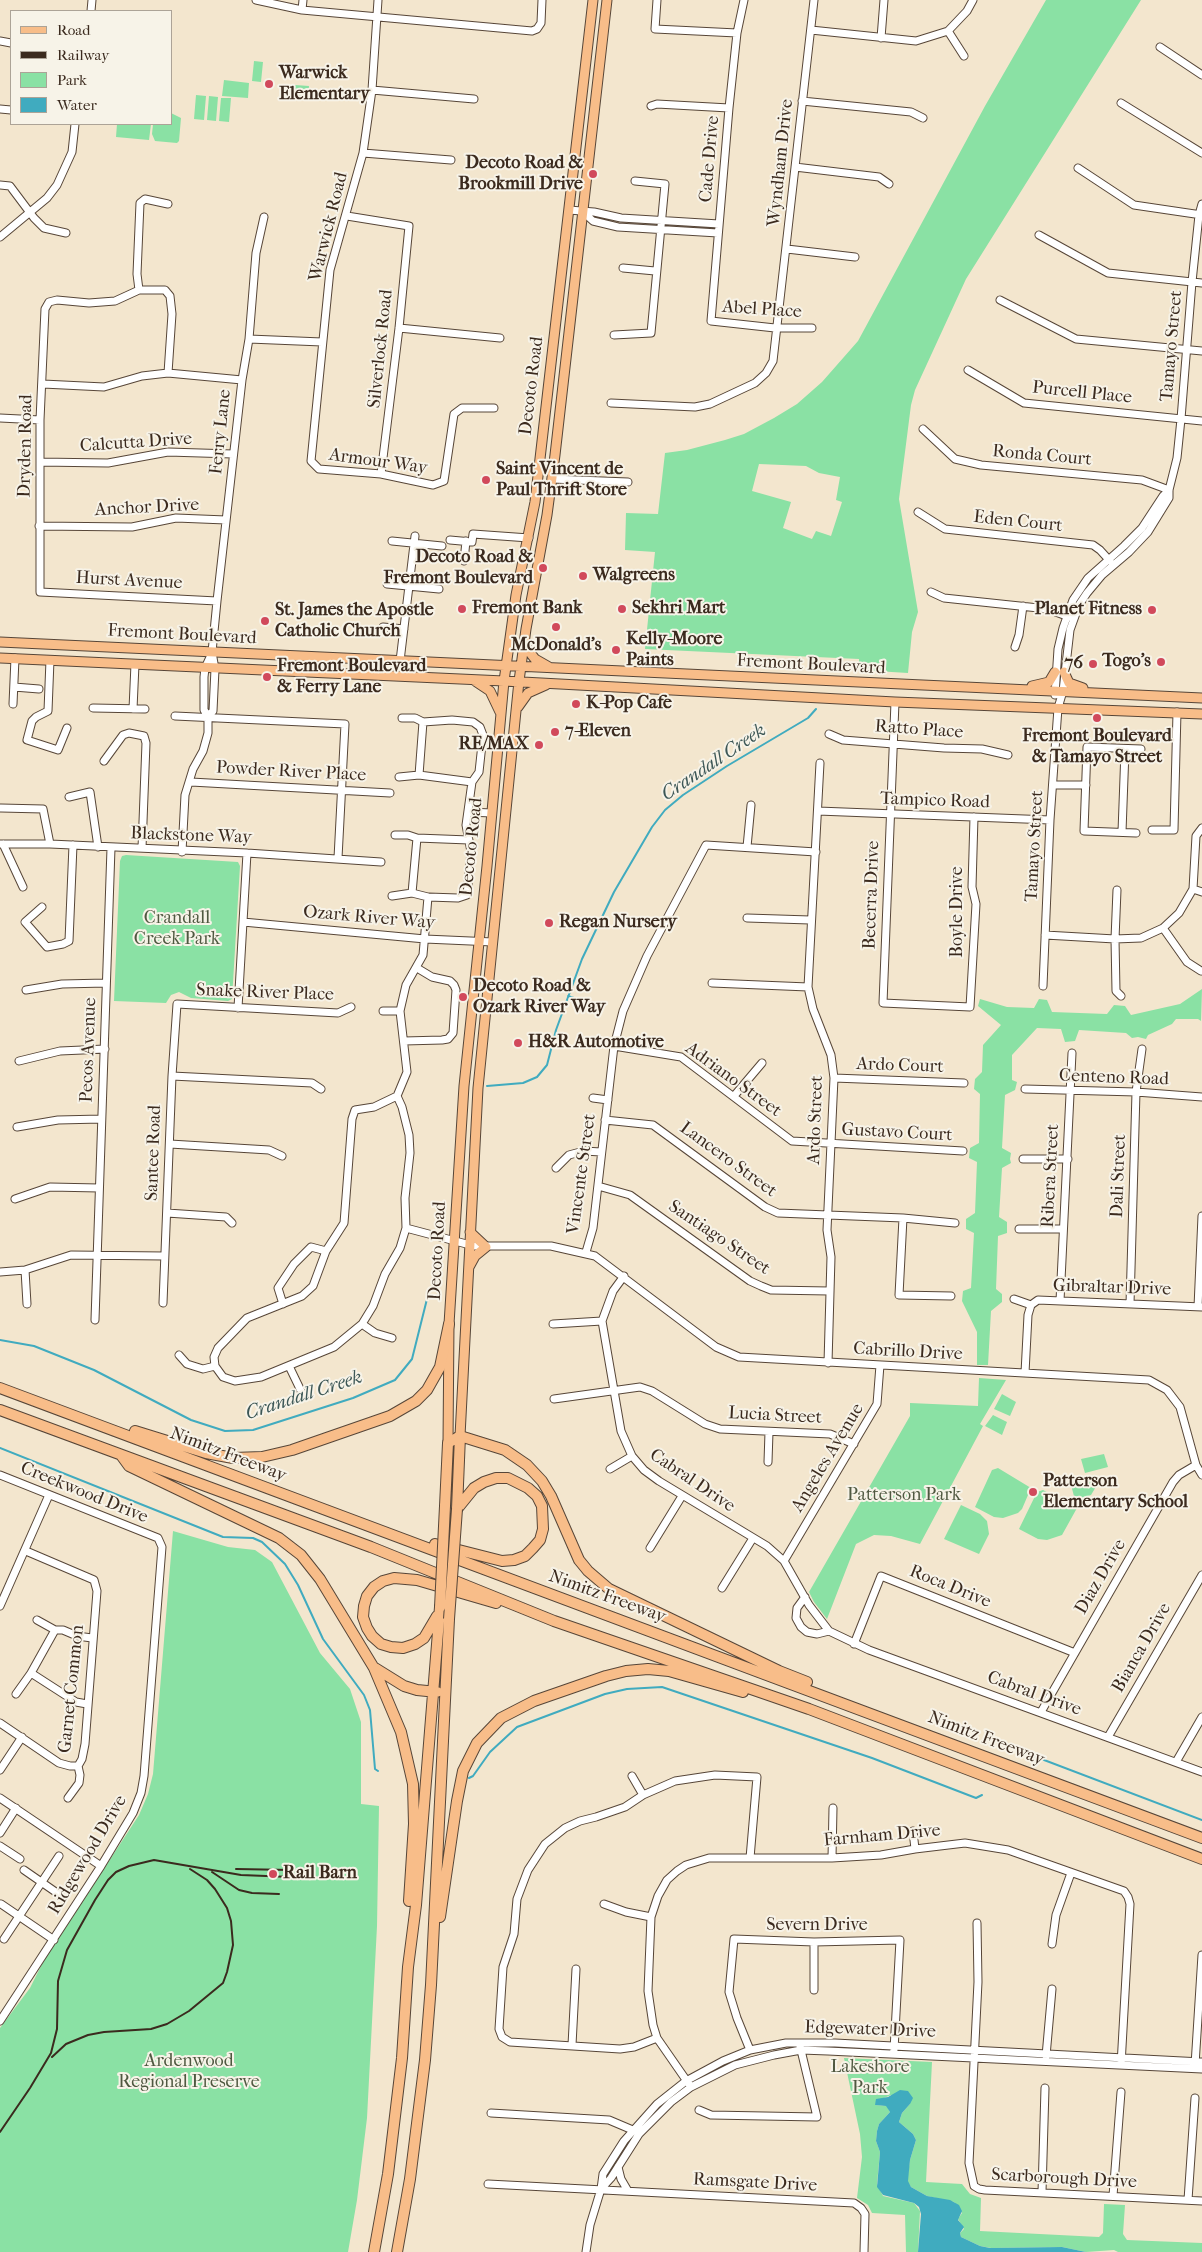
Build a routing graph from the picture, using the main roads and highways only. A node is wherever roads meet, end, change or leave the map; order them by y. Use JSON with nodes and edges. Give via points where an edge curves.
{"nodes":[{"id":1,"x":593,"y":0,"type":"edge"},
{"id":2,"x":607,"y":0,"type":"edge"},
{"id":3,"x":524,"y":639,"type":"junction"},
{"id":4,"x":0,"y":642,"type":"edge"},
{"id":5,"x":0,"y":658,"type":"edge"},
{"id":6,"x":506,"y":666,"type":"junction"},
{"id":7,"x":520,"y":667,"type":"junction"},
{"id":8,"x":554,"y":669,"type":"junction"},
{"id":9,"x":473,"y":679,"type":"junction"},
{"id":10,"x":504,"y":681,"type":"junction"},
{"id":11,"x":519,"y":681,"type":"junction"},
{"id":12,"x":551,"y":683,"type":"junction"},
{"id":13,"x":1017,"y":689,"type":"junction"},
{"id":14,"x":1098,"y":693,"type":"junction"},
{"id":15,"x":1202,"y":698,"type":"edge"},
{"id":16,"x":516,"y":711,"type":"junction"},
{"id":17,"x":501,"y":713,"type":"junction"},
{"id":18,"x":1202,"y":714,"type":"edge"},
{"id":19,"x":470,"y":1232,"type":"junction"},
{"id":20,"x":468,"y":1269,"type":"junction"},
{"id":21,"x":450,"y":1324,"type":"junction"},
{"id":22,"x":0,"y":1388,"type":"edge"},
{"id":23,"x":0,"y":1404,"type":"edge"},
{"id":24,"x":0,"y":1410,"type":"edge"},
{"id":25,"x":88,"y":1420,"type":"junction"},
{"id":26,"x":460,"y":1436,"type":"junction"},
{"id":27,"x":448,"y":1443,"type":"junction"},
{"id":28,"x":121,"y":1455,"type":"junction"},
{"id":29,"x":187,"y":1480,"type":"junction"},
{"id":30,"x":456,"y":1509,"type":"junction"},
{"id":31,"x":378,"y":1530,"type":"junction"},
{"id":32,"x":440,"y":1607,"type":"junction"},
{"id":33,"x":554,"y":1621,"type":"junction"},
{"id":34,"x":374,"y":1668,"type":"junction"},
{"id":35,"x":432,"y":1696,"type":"junction"},
{"id":36,"x":445,"y":1697,"type":"junction"},
{"id":37,"x":859,"y":1708,"type":"junction"},
{"id":38,"x":809,"y":1709,"type":"junction"},
{"id":39,"x":1202,"y":1838,"type":"edge"},
{"id":40,"x":1202,"y":1858,"type":"edge"},
{"id":41,"x":408,"y":1967,"type":"junction"},
{"id":42,"x":431,"y":1986,"type":"junction"},
{"id":43,"x":374,"y":2252,"type":"edge"},
{"id":44,"x":397,"y":2252,"type":"edge"}],
"edges":[{"from":1,"to":6,"type":"main road","name":"Decoto Road","via":[[537,483]]},
{"from":2,"to":3,"type":"main road","name":"Decoto Road","via":[[552,478]]},
{"from":3,"to":7,"type":"main road","name":"Decoto Road"},
{"from":3,"to":8,"type":"main road","via":[[535,659]]},
{"from":4,"to":6,"type":"main road","name":"Fremont Boulevard"},
{"from":5,"to":9,"type":"main road","name":"Fremont Boulevard"},
{"from":6,"to":7,"type":"main road","name":"Fremont Boulevard"},
{"from":6,"to":10,"type":"main road","name":"Decoto Road"},
{"from":7,"to":8,"type":"main road","name":"Fremont Boulevard"},
{"from":7,"to":11,"type":"main road","name":"Decoto Road"},
{"from":8,"to":13,"type":"main road","name":"Fremont Boulevard"},
{"from":9,"to":10,"type":"main road","name":"Fremont Boulevard"},
{"from":9,"to":17,"type":"main road","via":[[490,691]]},
{"from":10,"to":11,"type":"main road","name":"Fremont Boulevard"},
{"from":10,"to":17,"type":"main road","name":"Decoto Road"},
{"from":11,"to":12,"type":"main road","name":"Fremont Boulevard"},
{"from":11,"to":16,"type":"main road","name":"Decoto Road"},
{"from":12,"to":16,"type":"main road","via":[[528,693]]},
{"from":12,"to":18,"type":"main road","name":"Fremont Boulevard","via":[[894,702]]},
{"from":13,"to":14,"type":"main road","name":"Fremont Boulevard"},
{"from":13,"to":14,"type":"main road","via":[[1046,683],[1060,672],[1074,686]]},
{"from":14,"to":15,"type":"main road","name":"Fremont Boulevard"},
{"from":16,"to":19,"type":"main road","name":"Decoto Road","via":[[478,1088]]},
{"from":17,"to":21,"type":"main road","name":"Decoto Road","via":[[464,1086]]},
{"from":19,"to":20,"type":"main road","name":"Decoto Road"},
{"from":19,"to":20,"type":"main road","via":[[486,1247],[475,1256]]},
{"from":20,"to":26,"type":"main road","name":"Decoto Road"},
{"from":21,"to":25,"type":"highway","via":[[440,1367],[427,1390],[416,1401],[390,1416],[276,1454],[248,1458],[220,1456]]},
{"from":21,"to":27,"type":"main road","name":"Decoto Road"},
{"from":22,"to":25,"type":"highway","name":"Nimitz Freeway"},
{"from":23,"to":29,"type":"highway","via":[[178,1471]]},
{"from":24,"to":28,"type":"highway","name":"Nimitz Freeway"},
{"from":25,"to":31,"type":"highway","name":"Nimitz Freeway"},
{"from":26,"to":27,"type":"highway"},
{"from":26,"to":30,"type":"highway","name":"Decoto Road"},
{"from":26,"to":37,"type":"highway","via":[[505,1450],[537,1475],[551,1496],[579,1560],[610,1589],[779,1671],[849,1698]]},
{"from":27,"to":32,"type":"highway","name":"Decoto Road","bridge":true},
{"from":28,"to":29,"type":"highway","name":"Nimitz Freeway"},
{"from":28,"to":34,"type":"highway","via":[[129,1466],[279,1538],[301,1555],[320,1579]]},
{"from":29,"to":33,"type":"highway","name":"Nimitz Freeway","via":[[370,1547]]},
{"from":30,"to":31,"type":"highway","via":[[474,1488],[484,1482],[508,1478],[528,1488],[542,1506],[540,1540],[525,1556],[502,1561]]},
{"from":30,"to":36,"type":"highway","name":"Decoto Road","bridge":true},
{"from":31,"to":37,"type":"highway","name":"Nimitz Freeway"},
{"from":32,"to":33,"type":"highway","via":[[424,1638],[403,1648],[381,1644],[366,1628],[363,1617],[367,1596],[374,1587],[388,1579],[406,1578]]},
{"from":32,"to":35,"type":"highway","name":"Decoto Road"},
{"from":33,"to":38,"type":"highway","name":"Nimitz Freeway"},
{"from":34,"to":35,"type":"highway","via":[[404,1686]]},
{"from":34,"to":41,"type":"highway","via":[[403,1740],[412,1784],[414,1824]]},
{"from":35,"to":36,"type":"highway"},
{"from":35,"to":41,"type":"highway","name":"Decoto Road"},
{"from":36,"to":42,"type":"highway","name":"Decoto Road"},
{"from":37,"to":39,"type":"highway","name":"Nimitz Freeway"},
{"from":38,"to":40,"type":"highway","name":"Nimitz Freeway"},
{"from":38,"to":42,"type":"highway","via":[[669,1671],[648,1670],[606,1676],[534,1701],[501,1718],[477,1743],[459,1786]]},
{"from":41,"to":43,"type":"highway","via":[[397,2105]]},
{"from":42,"to":44,"type":"highway","via":[[418,2120]]}]}
